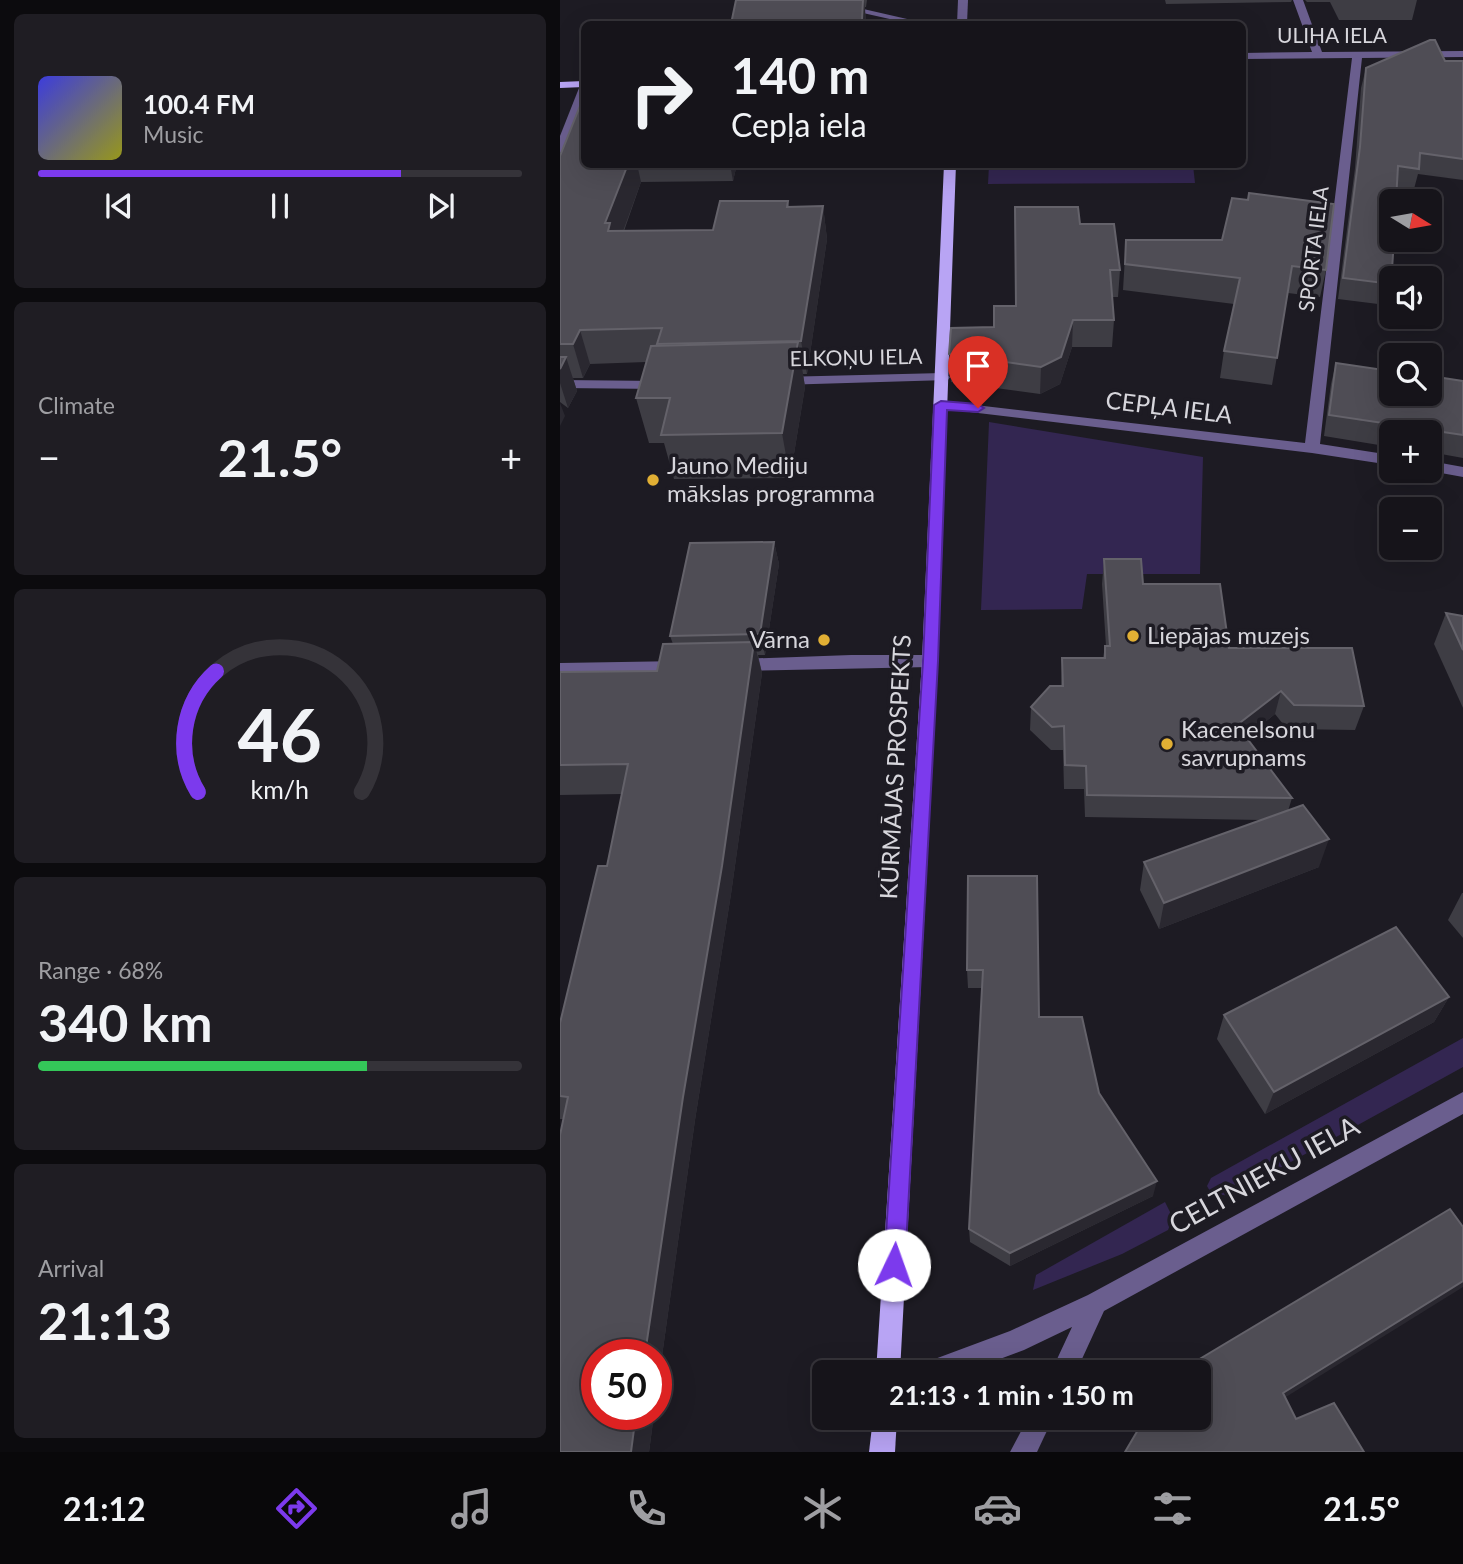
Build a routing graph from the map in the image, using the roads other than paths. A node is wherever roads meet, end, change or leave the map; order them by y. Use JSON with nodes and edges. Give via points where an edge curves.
{"nodes":[{"id":1,"x":810,"y":0,"type":"edge"},
{"id":2,"x":963,"y":0,"type":"edge"},
{"id":3,"x":1298,"y":0,"type":"edge"},
{"id":4,"x":911,"y":21,"type":"edge"},
{"id":5,"x":962,"y":21,"type":"edge"},
{"id":6,"x":1463,"y":54,"type":"edge"},
{"id":7,"x":1246,"y":56,"type":"edge"},
{"id":8,"x":1318,"y":56,"type":"junction"},
{"id":9,"x":1357,"y":56,"type":"junction"},
{"id":10,"x":560,"y":85,"type":"edge"},
{"id":11,"x":581,"y":86,"type":"edge"},
{"id":12,"x":581,"y":94,"type":"edge"},
{"id":13,"x":561,"y":147,"type":"edge"},
{"id":14,"x":950,"y":168,"type":"edge"},
{"id":15,"x":943,"y":377,"type":"junction"},
{"id":16,"x":758,"y":382,"type":"edge"},
{"id":17,"x":560,"y":384,"type":"edge"},
{"id":18,"x":677,"y":384,"type":"edge"},
{"id":19,"x":941,"y":405,"type":"junction"},
{"id":20,"x":1312,"y":448,"type":"junction"},
{"id":21,"x":1379,"y":458,"type":"edge"},
{"id":22,"x":1442,"y":468,"type":"edge"},
{"id":23,"x":1463,"y":472,"type":"edge"},
{"id":24,"x":930,"y":661,"type":"junction"},
{"id":25,"x":725,"y":666,"type":"edge"},
{"id":26,"x":697,"y":667,"type":"edge"},
{"id":27,"x":560,"y":669,"type":"edge"},
{"id":28,"x":1463,"y":1102,"type":"edge"},
{"id":29,"x":1096,"y":1303,"type":"junction"},
{"id":30,"x":889,"y":1360,"type":"edge"},
{"id":31,"x":965,"y":1360,"type":"edge"},
{"id":32,"x":1069,"y":1360,"type":"edge"},
{"id":33,"x":884,"y":1430,"type":"edge"},
{"id":34,"x":1035,"y":1430,"type":"edge"},
{"id":35,"x":882,"y":1452,"type":"edge"},
{"id":36,"x":1023,"y":1452,"type":"edge"}],
"edges":[{"from":1,"to":4,"type":"street"},
{"from":2,"to":5,"type":"street"},
{"from":3,"to":8,"type":"street"},
{"from":6,"to":9,"type":"street","name":"ULIHA IELA"},
{"from":7,"to":8,"type":"street","name":"ULIHA IELA"},
{"from":8,"to":9,"type":"street","name":"ULIHA IELA"},
{"from":9,"to":20,"type":"street","name":"SPORTA IELA"},
{"from":10,"to":11,"type":"main road"},
{"from":12,"to":13,"type":"street"},
{"from":14,"to":15,"type":"main road","name":"KŪRMĀJAS PROSPEKTS"},
{"from":15,"to":16,"type":"street","name":"ELKOŅU IELA"},
{"from":15,"to":19,"type":"main road","name":"KŪRMĀJAS PROSPEKTS"},
{"from":17,"to":18,"type":"street"},
{"from":19,"to":20,"type":"street","name":"CEPĻA IELA"},
{"from":19,"to":24,"type":"main road","name":"KŪRMĀJAS PROSPEKTS"},
{"from":20,"to":21,"type":"street","name":"CEPĻA IELA"},
{"from":22,"to":23,"type":"street"},
{"from":24,"to":25,"type":"street"},
{"from":24,"to":30,"type":"main road","name":"KŪRMĀJAS PROSPEKTS"},
{"from":26,"to":27,"type":"street"},
{"from":28,"to":29,"type":"street","name":"CELTNIEKU IELA"},
{"from":29,"to":31,"type":"street","name":"CELTNIEKU IELA"},
{"from":29,"to":32,"type":"street"},
{"from":33,"to":35,"type":"main road"},
{"from":34,"to":36,"type":"street"}]}
